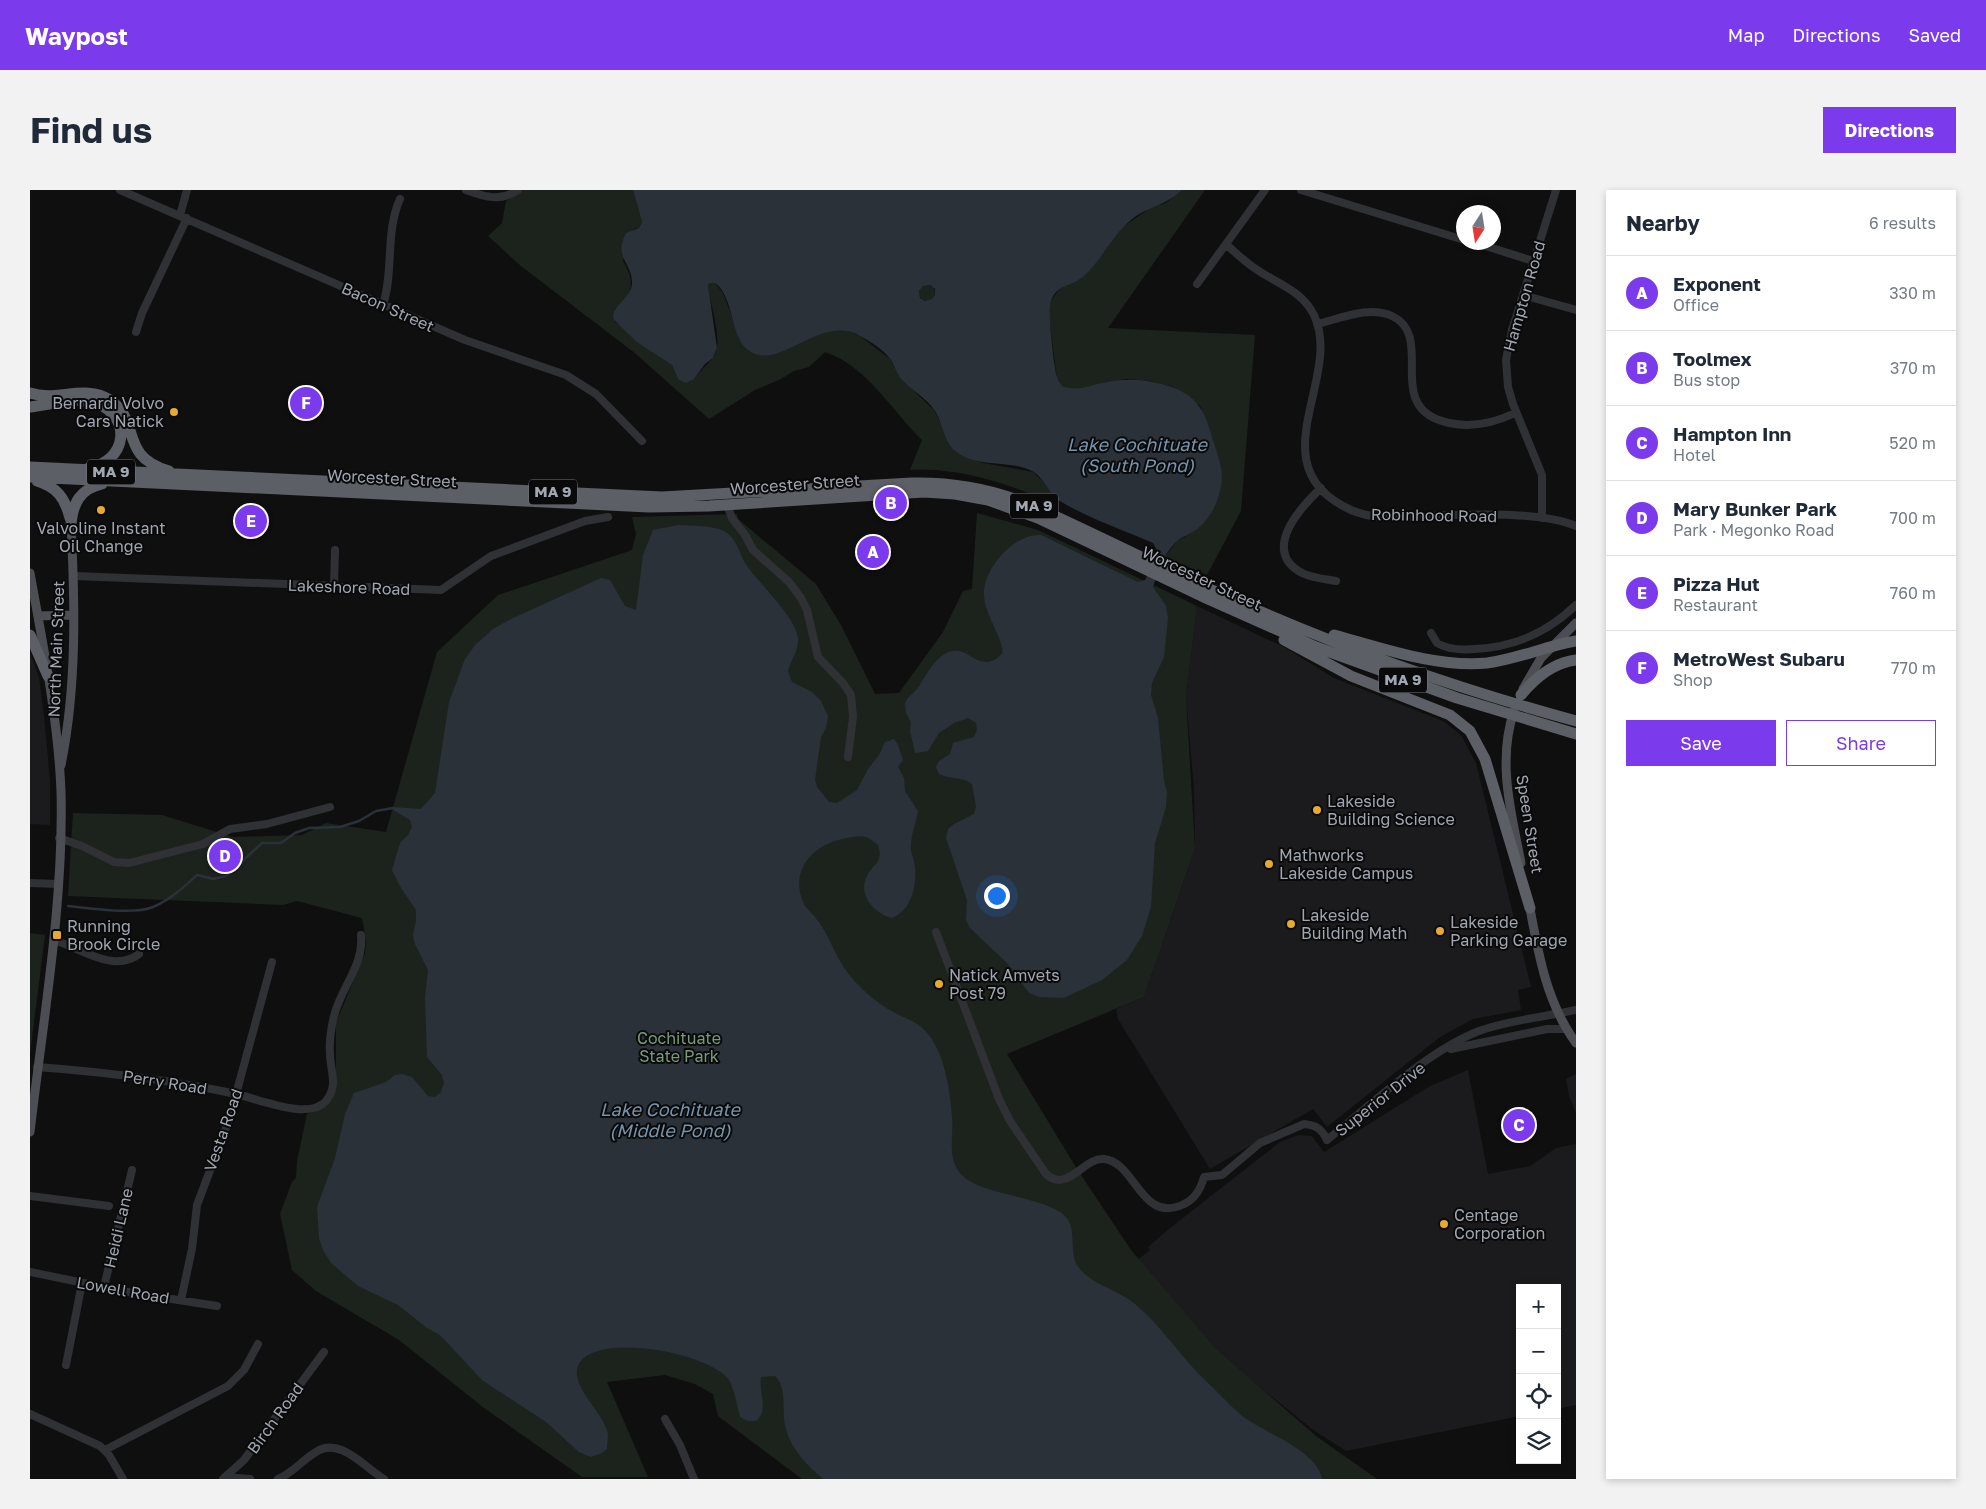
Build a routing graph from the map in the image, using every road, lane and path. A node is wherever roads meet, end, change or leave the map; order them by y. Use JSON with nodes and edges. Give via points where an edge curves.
{"nodes":[{"id":1,"x":120,"y":190,"type":"edge"},
{"id":2,"x":187,"y":190,"type":"edge"},
{"id":3,"x":466,"y":190,"type":"edge"},
{"id":4,"x":518,"y":190,"type":"edge"},
{"id":5,"x":1265,"y":190,"type":"edge"},
{"id":6,"x":1301,"y":190,"type":"edge"},
{"id":7,"x":1556,"y":190,"type":"edge"},
{"id":8,"x":400,"y":199,"type":"dead end"},
{"id":9,"x":183,"y":217,"type":"junction"},
{"id":10,"x":1456,"y":238,"type":"edge"},
{"id":11,"x":1226,"y":245,"type":"junction"},
{"id":12,"x":1498,"y":250,"type":"edge"},
{"id":13,"x":1533,"y":261,"type":"junction"},
{"id":14,"x":1197,"y":284,"type":"dead end"},
{"id":15,"x":1523,"y":294,"type":"junction"},
{"id":16,"x":383,"y":305,"type":"junction"},
{"id":17,"x":1576,"y":310,"type":"edge"},
{"id":18,"x":1317,"y":324,"type":"junction"},
{"id":19,"x":136,"y":332,"type":"dead end"},
{"id":20,"x":30,"y":393,"type":"edge"},
{"id":21,"x":30,"y":408,"type":"edge"},
{"id":22,"x":1516,"y":413,"type":"junction"},
{"id":23,"x":642,"y":442,"type":"dead end"},
{"id":24,"x":30,"y":467,"type":"edge"},
{"id":25,"x":70,"y":470,"type":"junction"},
{"id":26,"x":192,"y":476,"type":"junction"},
{"id":27,"x":30,"y":478,"type":"edge"},
{"id":28,"x":117,"y":482,"type":"junction"},
{"id":29,"x":1321,"y":488,"type":"junction"},
{"id":30,"x":727,"y":505,"type":"junction"},
{"id":31,"x":608,"y":517,"type":"dead end"},
{"id":32,"x":1542,"y":518,"type":"junction"},
{"id":33,"x":71,"y":524,"type":"junction"},
{"id":34,"x":1576,"y":526,"type":"edge"},
{"id":35,"x":335,"y":550,"type":"dead end"},
{"id":36,"x":1146,"y":565,"type":"junction"},
{"id":37,"x":1162,"y":572,"type":"junction"},
{"id":38,"x":30,"y":573,"type":"edge"},
{"id":39,"x":74,"y":576,"type":"junction"},
{"id":40,"x":1336,"y":581,"type":"dead end"},
{"id":41,"x":334,"y":586,"type":"junction"},
{"id":42,"x":1576,"y":605,"type":"edge"},
{"id":43,"x":1235,"y":611,"type":"junction"},
{"id":44,"x":73,"y":615,"type":"junction"},
{"id":45,"x":38,"y":616,"type":"junction"},
{"id":46,"x":1282,"y":621,"type":"junction"},
{"id":47,"x":1576,"y":623,"type":"edge"},
{"id":48,"x":1431,"y":633,"type":"dead end"},
{"id":49,"x":30,"y":635,"type":"edge"},
{"id":50,"x":1571,"y":640,"type":"edge"},
{"id":51,"x":1576,"y":660,"type":"edge"},
{"id":52,"x":48,"y":676,"type":"junction"},
{"id":53,"x":1521,"y":695,"type":"junction"},
{"id":54,"x":1576,"y":722,"type":"edge"},
{"id":55,"x":1576,"y":734,"type":"edge"},
{"id":56,"x":848,"y":757,"type":"dead end"},
{"id":57,"x":60,"y":774,"type":"junction"},
{"id":58,"x":330,"y":807,"type":"dead end"},
{"id":59,"x":59,"y":838,"type":"junction"},
{"id":60,"x":30,"y":883,"type":"edge"},
{"id":61,"x":57,"y":884,"type":"junction"},
{"id":62,"x":1530,"y":908,"type":"junction"},
{"id":63,"x":936,"y":932,"type":"dead end"},
{"id":64,"x":361,"y":935,"type":"dead end"},
{"id":65,"x":53,"y":940,"type":"junction"},
{"id":66,"x":139,"y":954,"type":"dead end"},
{"id":67,"x":272,"y":962,"type":"dead end"},
{"id":68,"x":1576,"y":1010,"type":"edge"},
{"id":69,"x":1558,"y":1014,"type":"junction"},
{"id":70,"x":1567,"y":1029,"type":"junction"},
{"id":71,"x":1576,"y":1043,"type":"edge"},
{"id":72,"x":1444,"y":1050,"type":"junction"},
{"id":73,"x":38,"y":1067,"type":"junction"},
{"id":74,"x":236,"y":1094,"type":"junction"},
{"id":75,"x":31,"y":1112,"type":"edge"},
{"id":76,"x":30,"y":1132,"type":"edge"},
{"id":77,"x":132,"y":1170,"type":"dead end"},
{"id":78,"x":30,"y":1196,"type":"edge"},
{"id":79,"x":109,"y":1206,"type":"dead end"},
{"id":80,"x":30,"y":1272,"type":"edge"},
{"id":81,"x":82,"y":1283,"type":"junction"},
{"id":82,"x":104,"y":1287,"type":"junction"},
{"id":83,"x":180,"y":1300,"type":"junction"},
{"id":84,"x":217,"y":1306,"type":"dead end"},
{"id":85,"x":258,"y":1344,"type":"dead end"},
{"id":86,"x":324,"y":1352,"type":"dead end"},
{"id":87,"x":66,"y":1365,"type":"dead end"},
{"id":88,"x":30,"y":1414,"type":"edge"},
{"id":89,"x":665,"y":1419,"type":"dead end"},
{"id":90,"x":105,"y":1450,"type":"junction"},
{"id":91,"x":224,"y":1478,"type":"edge"},
{"id":92,"x":693,"y":1478,"type":"edge"},
{"id":93,"x":122,"y":1479,"type":"edge"},
{"id":94,"x":250,"y":1479,"type":"edge"},
{"id":95,"x":278,"y":1479,"type":"edge"},
{"id":96,"x":384,"y":1479,"type":"edge"}],
"edges":[{"from":1,"to":9,"type":"street","name":"Bacon Street"},
{"from":2,"to":9,"type":"street"},
{"from":3,"to":4,"type":"street","via":[[496,198]]},
{"from":5,"to":11,"type":"street"},
{"from":6,"to":10,"type":"street"},
{"from":7,"to":13,"type":"street","name":"Hampton Road"},
{"from":8,"to":16,"type":"street","via":[[393,224],[389,284]]},
{"from":9,"to":16,"type":"street","name":"Bacon Street"},
{"from":9,"to":19,"type":"street"},
{"from":11,"to":14,"type":"street"},
{"from":11,"to":18,"type":"street","name":"Robinhood Road","via":[[1252,267],[1297,293],[1310,308]]},
{"from":12,"to":13,"type":"street"},
{"from":13,"to":15,"type":"street","name":"Hampton Road"},
{"from":15,"to":17,"type":"street"},
{"from":15,"to":22,"type":"street","name":"Hampton Road","via":[[1506,360],[1508,387]]},
{"from":16,"to":23,"type":"street","name":"Bacon Street","via":[[476,345],[571,378],[596,394]]},
{"from":18,"to":22,"type":"street","via":[[1375,312],[1392,316],[1404,326],[1410,339],[1414,398],[1422,410],[1451,424],[1479,425]]},
{"from":18,"to":29,"type":"street","name":"Robinhood Road","via":[[1320,352],[1305,444],[1308,464]]},
{"from":20,"to":26,"type":"highway","via":[[46,396],[86,392],[105,398],[124,416],[133,443],[144,460],[160,468]]},
{"from":21,"to":25,"type":"highway","via":[[91,401],[114,415],[121,436],[120,446],[112,458],[97,467]]},
{"from":22,"to":32,"type":"street","name":"Hampton Road","via":[[1540,467]]},
{"from":24,"to":25,"type":"highway","name":"Worcester Street","number":"MA 9"},
{"from":25,"to":26,"type":"highway","name":"Worcester Street","number":"MA 9"},
{"from":26,"to":36,"type":"highway","name":"Worcester Street","number":"MA 9","via":[[676,498],[938,483],[981,488],[1017,499]]},
{"from":27,"to":28,"type":"highway","name":"Worcester Street","number":"MA 9"},
{"from":27,"to":33,"type":"highway","via":[[59,493]]},
{"from":28,"to":30,"type":"highway","name":"Worcester Street","number":"MA 9","via":[[637,506]]},
{"from":28,"to":33,"type":"highway","via":[[96,485],[82,493],[75,503]]},
{"from":29,"to":32,"type":"street","name":"Robinhood Road","via":[[1350,509],[1377,517]]},
{"from":29,"to":40,"type":"street","via":[[1291,523],[1285,536],[1285,551],[1291,564],[1302,573]]},
{"from":30,"to":36,"type":"highway","name":"Worcester Street","number":"MA 9","via":[[918,493],[962,495],[1026,513]]},
{"from":30,"to":56,"type":"street","via":[[753,550],[802,598],[818,657],[850,694],[852,717]]},
{"from":31,"to":41,"type":"street","name":"Lakeshore Road","via":[[585,521],[491,556],[441,590]]},
{"from":32,"to":34,"type":"street","name":"Robinhood Road"},
{"from":33,"to":39,"type":"main road","name":"North Main Street"},
{"from":35,"to":41,"type":"street"},
{"from":36,"to":37,"type":"highway","name":"Worcester Street","number":"MA 9"},
{"from":37,"to":43,"type":"highway","name":"Worcester Street","number":"MA 9"},
{"from":37,"to":46,"type":"highway","name":"Worcester Street","number":"MA 9"},
{"from":38,"to":45,"type":"main road","name":"North Main Street"},
{"from":39,"to":41,"type":"street","name":"Lakeshore Road"},
{"from":39,"to":44,"type":"main road","name":"North Main Street"},
{"from":42,"to":48,"type":"street","via":[[1547,629],[1504,645],[1452,649],[1437,643]]},
{"from":43,"to":55,"type":"highway","name":"Worcester Street","number":"MA 9","via":[[1298,640],[1401,679]]},
{"from":43,"to":62,"type":"highway","via":[[1338,670],[1442,712],[1465,726],[1485,758]]},
{"from":44,"to":45,"type":"main road"},
{"from":44,"to":57,"type":"main road","name":"North Main Street","via":[[73,676]]},
{"from":45,"to":52,"type":"main road","name":"North Main Street"},
{"from":46,"to":50,"type":"highway","via":[[1398,652],[1465,663],[1505,660]]},
{"from":46,"to":54,"type":"highway","name":"Worcester Street","number":"MA 9","via":[[1441,680]]},
{"from":47,"to":50,"type":"main road","name":"Speen Street"},
{"from":49,"to":52,"type":"highway"},
{"from":50,"to":53,"type":"main road","name":"Speen Street","via":[[1541,658]]},
{"from":51,"to":53,"type":"highway","via":[[1549,669]]},
{"from":52,"to":57,"type":"main road","name":"North Main Street"},
{"from":53,"to":62,"type":"main road","name":"Speen Street","via":[[1510,725],[1506,750],[1507,785]]},
{"from":57,"to":59,"type":"main road","name":"North Main Street"},
{"from":58,"to":59,"type":"street","via":[[267,824],[230,829],[203,844],[129,863],[114,862]]},
{"from":59,"to":61,"type":"main road","name":"North Main Street"},
{"from":60,"to":61,"type":"street"},
{"from":61,"to":65,"type":"main road","name":"North Main Street"},
{"from":62,"to":69,"type":"main road","name":"Speen Street","via":[[1545,979]]},
{"from":63,"to":72,"type":"street","name":"Superior Drive","via":[[999,1099],[1046,1174],[1055,1179],[1068,1178],[1099,1159],[1105,1159],[1121,1168],[1145,1198],[1161,1206],[1178,1207],[1190,1201],[1204,1177],[1222,1175],[1260,1144],[1304,1124],[1323,1131],[1327,1140]]},
{"from":64,"to":74,"type":"street","name":"Perry Road","via":[[358,964],[340,998],[333,1022],[330,1052],[333,1085],[328,1097],[320,1106],[298,1110]]},
{"from":65,"to":66,"type":"street","via":[[106,959],[125,960]]},
{"from":65,"to":73,"type":"main road","name":"North Main Street"},
{"from":67,"to":74,"type":"street","name":"Vesta Road"},
{"from":68,"to":69,"type":"street","name":"Superior Drive"},
{"from":69,"to":70,"type":"main road","name":"Speen Street"},
{"from":69,"to":72,"type":"street","name":"Superior Drive","via":[[1481,1031]]},
{"from":70,"to":71,"type":"main road","name":"Speen Street"},
{"from":70,"to":72,"type":"street","name":"Superior Drive","via":[[1545,1029]]},
{"from":73,"to":74,"type":"street","name":"Perry Road","via":[[136,1076]]},
{"from":73,"to":75,"type":"main road","name":"North Main Street"},
{"from":74,"to":83,"type":"street","name":"Vesta Road","via":[[197,1205],[192,1249]]},
{"from":75,"to":76,"type":"main road","name":"North Main Street"},
{"from":77,"to":82,"type":"street","name":"Heidi Lane"},
{"from":78,"to":79,"type":"street"},
{"from":80,"to":81,"type":"street","name":"Lowell Road"},
{"from":81,"to":82,"type":"street","name":"Lowell Road"},
{"from":81,"to":87,"type":"street"},
{"from":82,"to":83,"type":"street","name":"Lowell Road"},
{"from":83,"to":84,"type":"street","name":"Lowell Road"},
{"from":85,"to":90,"type":"street","via":[[244,1370],[228,1386]]},
{"from":86,"to":91,"type":"street","name":"Birch Road","via":[[244,1460]]},
{"from":88,"to":90,"type":"street"},
{"from":89,"to":92,"type":"street"},
{"from":90,"to":93,"type":"street"},
{"from":91,"to":94,"type":"street"},
{"from":95,"to":96,"type":"street","via":[[316,1452],[334,1447],[347,1452]]}]}
